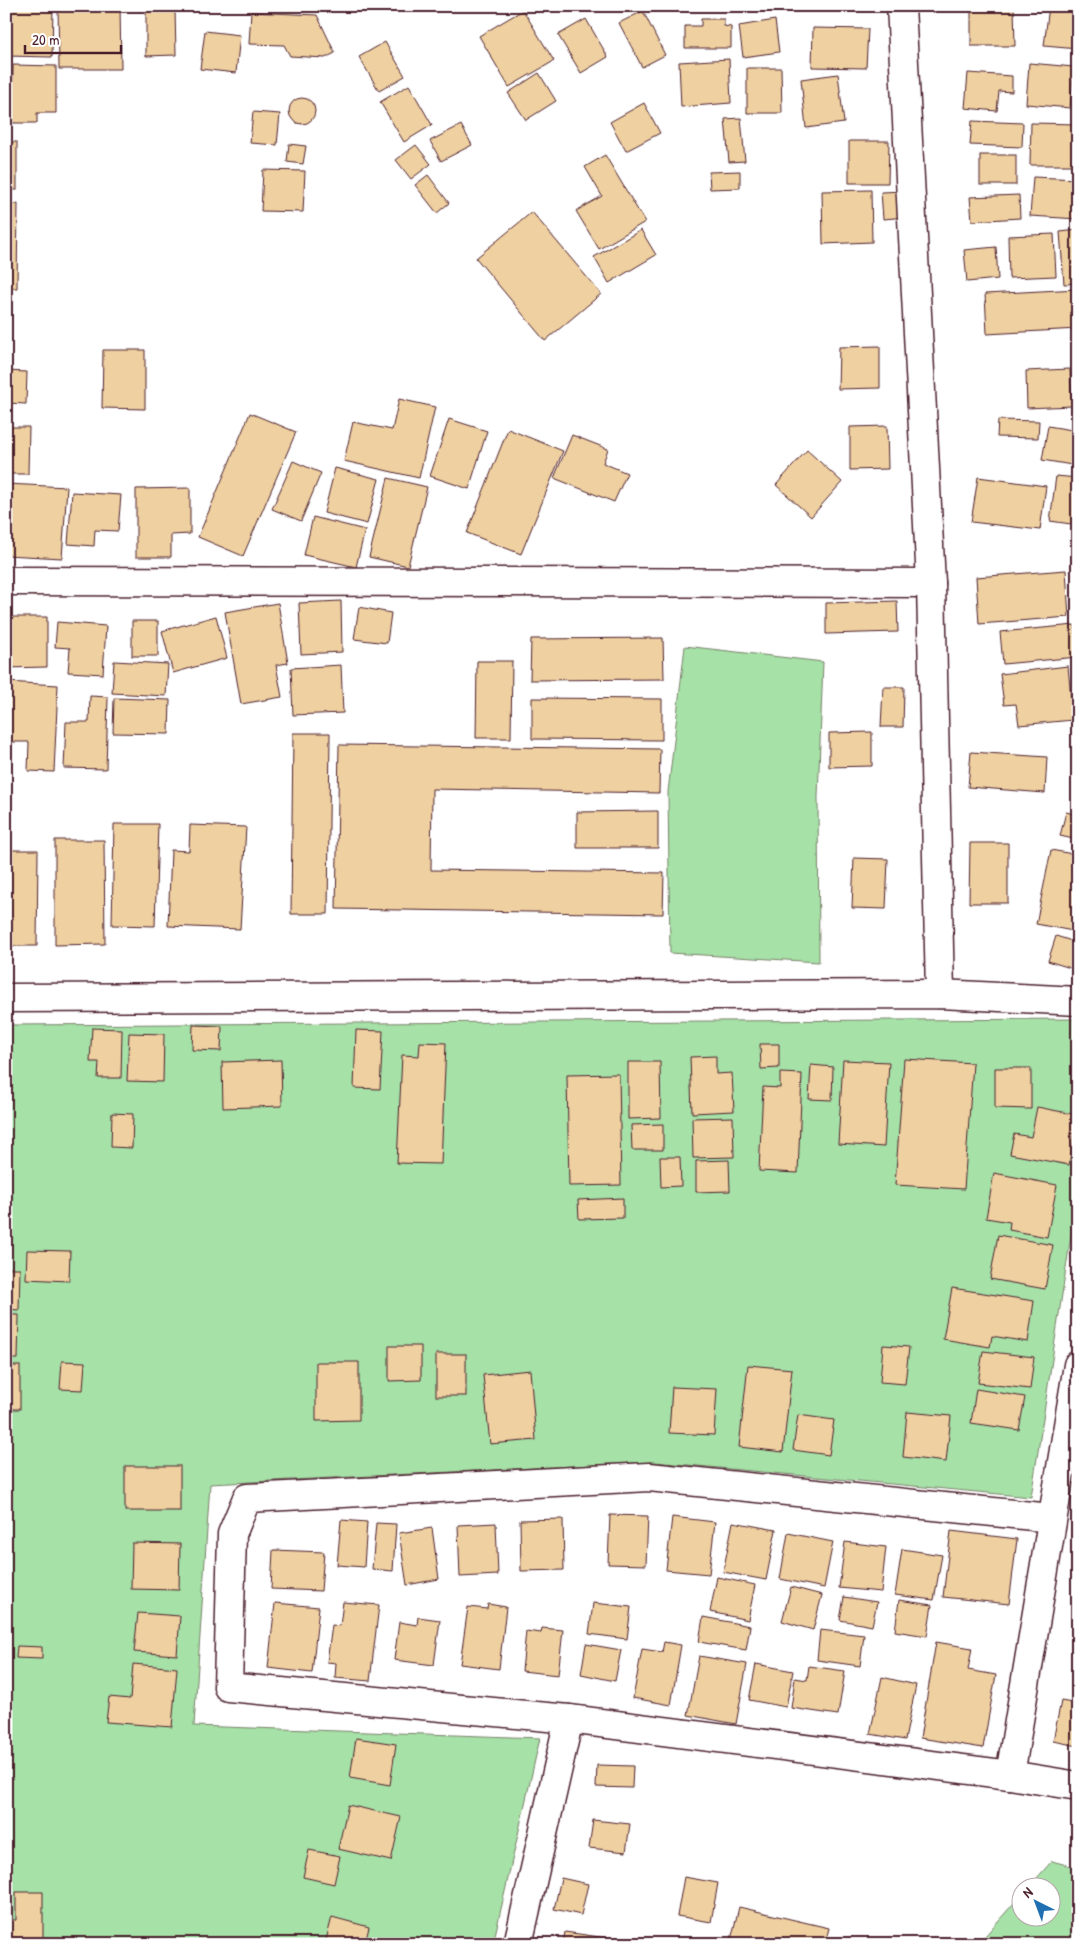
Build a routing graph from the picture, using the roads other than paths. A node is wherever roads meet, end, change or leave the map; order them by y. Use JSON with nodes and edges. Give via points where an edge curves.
{"nodes":[{"id":1,"x":901,"y":6,"type":"edge"},
{"id":2,"x":6,"y":580,"type":"edge"},
{"id":3,"x":931,"y":583,"type":"junction"},
{"id":4,"x":940,"y":994,"type":"junction"},
{"id":5,"x":6,"y":998,"type":"edge"},
{"id":6,"x":1078,"y":1001,"type":"edge"},
{"id":7,"x":1078,"y":1365,"type":"edge"},
{"id":8,"x":1052,"y":1518,"type":"junction"},
{"id":9,"x":569,"y":1719,"type":"junction"},
{"id":10,"x":1010,"y":1775,"type":"junction"},
{"id":11,"x":1078,"y":1786,"type":"edge"},
{"id":12,"x":518,"y":1944,"type":"edge"}],
"edges":[{"from":1,"to":3,"type":"street"},
{"from":2,"to":3,"type":"street"},
{"from":3,"to":4,"type":"street"},
{"from":4,"to":5,"type":"street"},
{"from":4,"to":6,"type":"street"},
{"from":7,"to":8,"type":"street"},
{"from":8,"to":9,"type":"street","via":[[649,1477],[247,1498],[232,1534],[228,1687]]},
{"from":8,"to":10,"type":"street"},
{"from":9,"to":10,"type":"street"},
{"from":9,"to":12,"type":"street"},
{"from":10,"to":11,"type":"street"}]}
